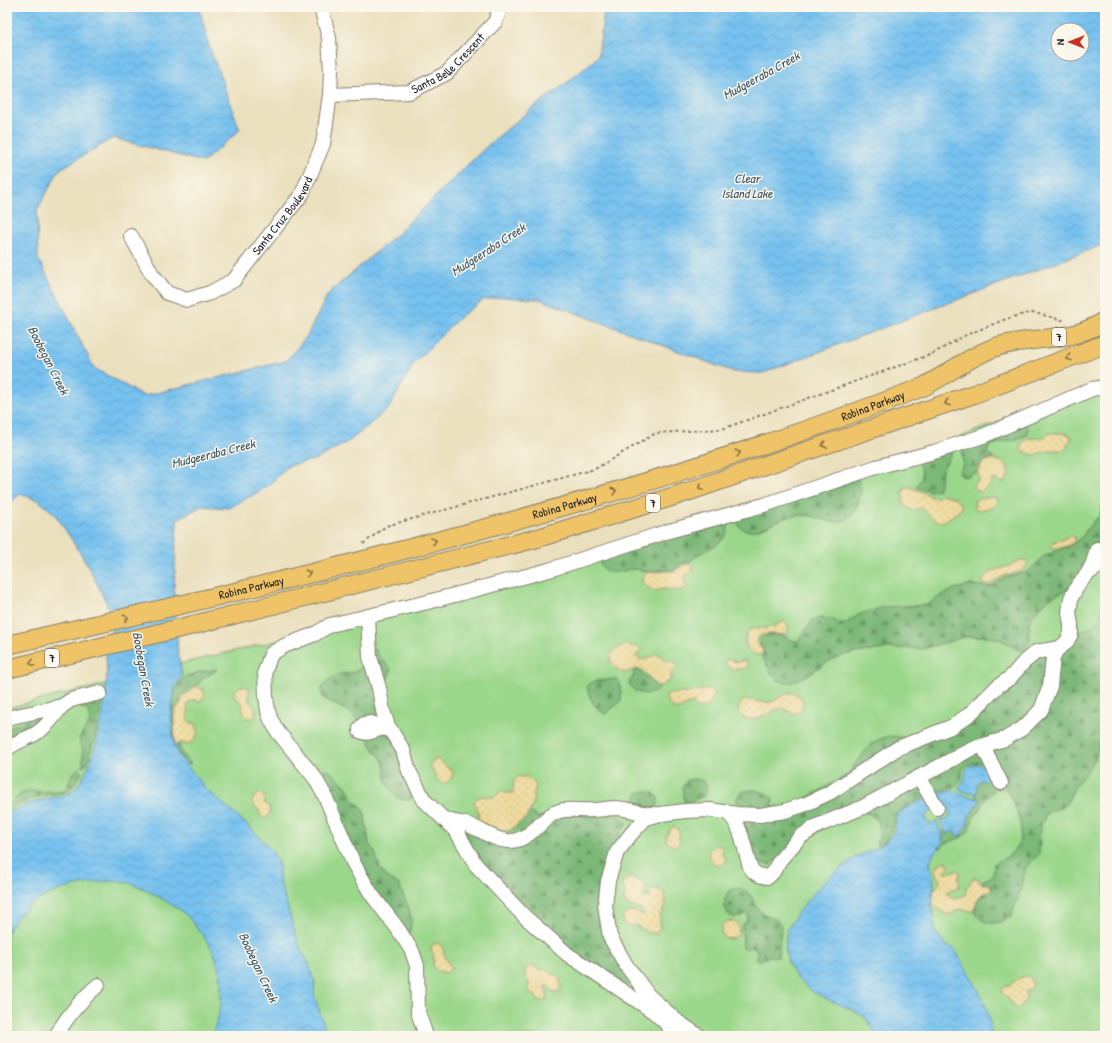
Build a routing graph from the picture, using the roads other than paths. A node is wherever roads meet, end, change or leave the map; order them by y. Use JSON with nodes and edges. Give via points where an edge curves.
{"nodes":[{"id":1,"x":321,"y":7,"type":"edge"},
{"id":2,"x":501,"y":7,"type":"edge"},
{"id":3,"x":330,"y":95,"type":"junction"},
{"id":4,"x":132,"y":236,"type":"dead end"},
{"id":5,"x":1100,"y":315,"type":"edge"},
{"id":6,"x":1105,"y":344,"type":"edge"},
{"id":7,"x":1105,"y":387,"type":"edge"},
{"id":8,"x":1097,"y":549,"type":"dead end"},
{"id":9,"x":1105,"y":564,"type":"edge"},
{"id":10,"x":1088,"y":573,"type":"junction"},
{"id":11,"x":368,"y":616,"type":"junction"},
{"id":12,"x":7,"y":646,"type":"edge"},
{"id":13,"x":1052,"y":653,"type":"junction"},
{"id":14,"x":7,"y":669,"type":"edge"},
{"id":15,"x":100,"y":693,"type":"dead end"},
{"id":16,"x":62,"y":706,"type":"junction"},
{"id":17,"x":7,"y":718,"type":"edge"},
{"id":18,"x":983,"y":746,"type":"junction"},
{"id":19,"x":7,"y":749,"type":"edge"},
{"id":20,"x":919,"y":777,"type":"junction"},
{"id":21,"x":1001,"y":783,"type":"dead end"},
{"id":22,"x":937,"y":808,"type":"dead end"},
{"id":23,"x":726,"y":812,"type":"junction"},
{"id":24,"x":635,"y":813,"type":"junction"},
{"id":25,"x":663,"y":814,"type":"junction"},
{"id":26,"x":750,"y":815,"type":"junction"},
{"id":27,"x":737,"y":824,"type":"junction"},
{"id":28,"x":638,"y":826,"type":"junction"},
{"id":29,"x":459,"y":828,"type":"junction"},
{"id":30,"x":98,"y":985,"type":"dead end"},
{"id":31,"x":56,"y":1036,"type":"edge"},
{"id":32,"x":426,"y":1036,"type":"edge"},
{"id":33,"x":676,"y":1036,"type":"edge"},
{"id":34,"x":699,"y":1036,"type":"edge"}],
"edges":[{"from":1,"to":3,"type":"street","name":"Santa Cruz Boulevard","via":[[329,38]]},
{"from":2,"to":3,"type":"street","name":"Santa Belle Crescent","via":[[495,22],[447,73],[409,92]]},
{"from":3,"to":4,"type":"street","name":"Santa Cruz Boulevard","via":[[323,144],[302,194],[234,280],[210,293],[187,300],[167,293],[152,274]]},
{"from":12,"to":5,"type":"main road","name":"Robina Parkway","number":"7","one_way":true,"via":[[428,543],[653,480],[816,427],[906,394],[938,380],[964,362],[995,348],[1016,342],[1081,333],[1095,327]]},
{"from":6,"to":14,"type":"main road","name":"Robina Parkway","number":"7","one_way":true,"via":[[974,394],[678,495],[538,538]]},
{"from":7,"to":11,"type":"street","via":[[1092,389],[1057,403],[983,436],[876,467],[764,505],[669,531],[549,570]]},
{"from":8,"to":10,"type":"street"},
{"from":9,"to":10,"type":"street"},
{"from":10,"to":13,"type":"street","via":[[1071,598],[1071,634],[1066,643]]},
{"from":11,"to":29,"type":"street","via":[[370,657],[383,711],[391,730],[403,750],[409,771],[424,800],[443,818]]},
{"from":11,"to":32,"type":"street","via":[[330,625],[271,654],[265,671],[268,711],[278,732],[315,778],[360,875],[412,951],[417,966],[418,1012]]},
{"from":13,"to":18,"type":"street","via":[[1050,686],[1041,710],[1022,728],[1005,739]]},
{"from":13,"to":26,"type":"street","via":[[1036,652],[971,713],[953,726],[898,748],[831,792],[785,811]]},
{"from":15,"to":16,"type":"street","via":[[71,700]]},
{"from":16,"to":17,"type":"street"},
{"from":16,"to":19,"type":"street","via":[[37,733]]},
{"from":18,"to":20,"type":"street","via":[[971,749]]},
{"from":18,"to":21,"type":"street"},
{"from":20,"to":22,"type":"street"},
{"from":20,"to":27,"type":"street","via":[[800,837],[768,877],[755,874],[751,869]]},
{"from":23,"to":25,"type":"street","via":[[704,810]]},
{"from":23,"to":26,"type":"street"},
{"from":23,"to":27,"type":"street"},
{"from":24,"to":25,"type":"street"},
{"from":24,"to":28,"type":"street","via":[[641,820]]},
{"from":24,"to":29,"type":"street","via":[[618,808],[554,812],[529,834],[516,841],[502,841],[473,827]]},
{"from":25,"to":28,"type":"street","via":[[646,818]]},
{"from":26,"to":27,"type":"street","via":[[738,817]]},
{"from":28,"to":34,"type":"street","via":[[617,852],[608,881],[605,906],[610,937],[648,995],[678,1022]]},
{"from":29,"to":33,"type":"street","via":[[476,865],[524,916],[566,954],[654,1012]]},
{"from":30,"to":31,"type":"street","via":[[78,1004]]}]}
